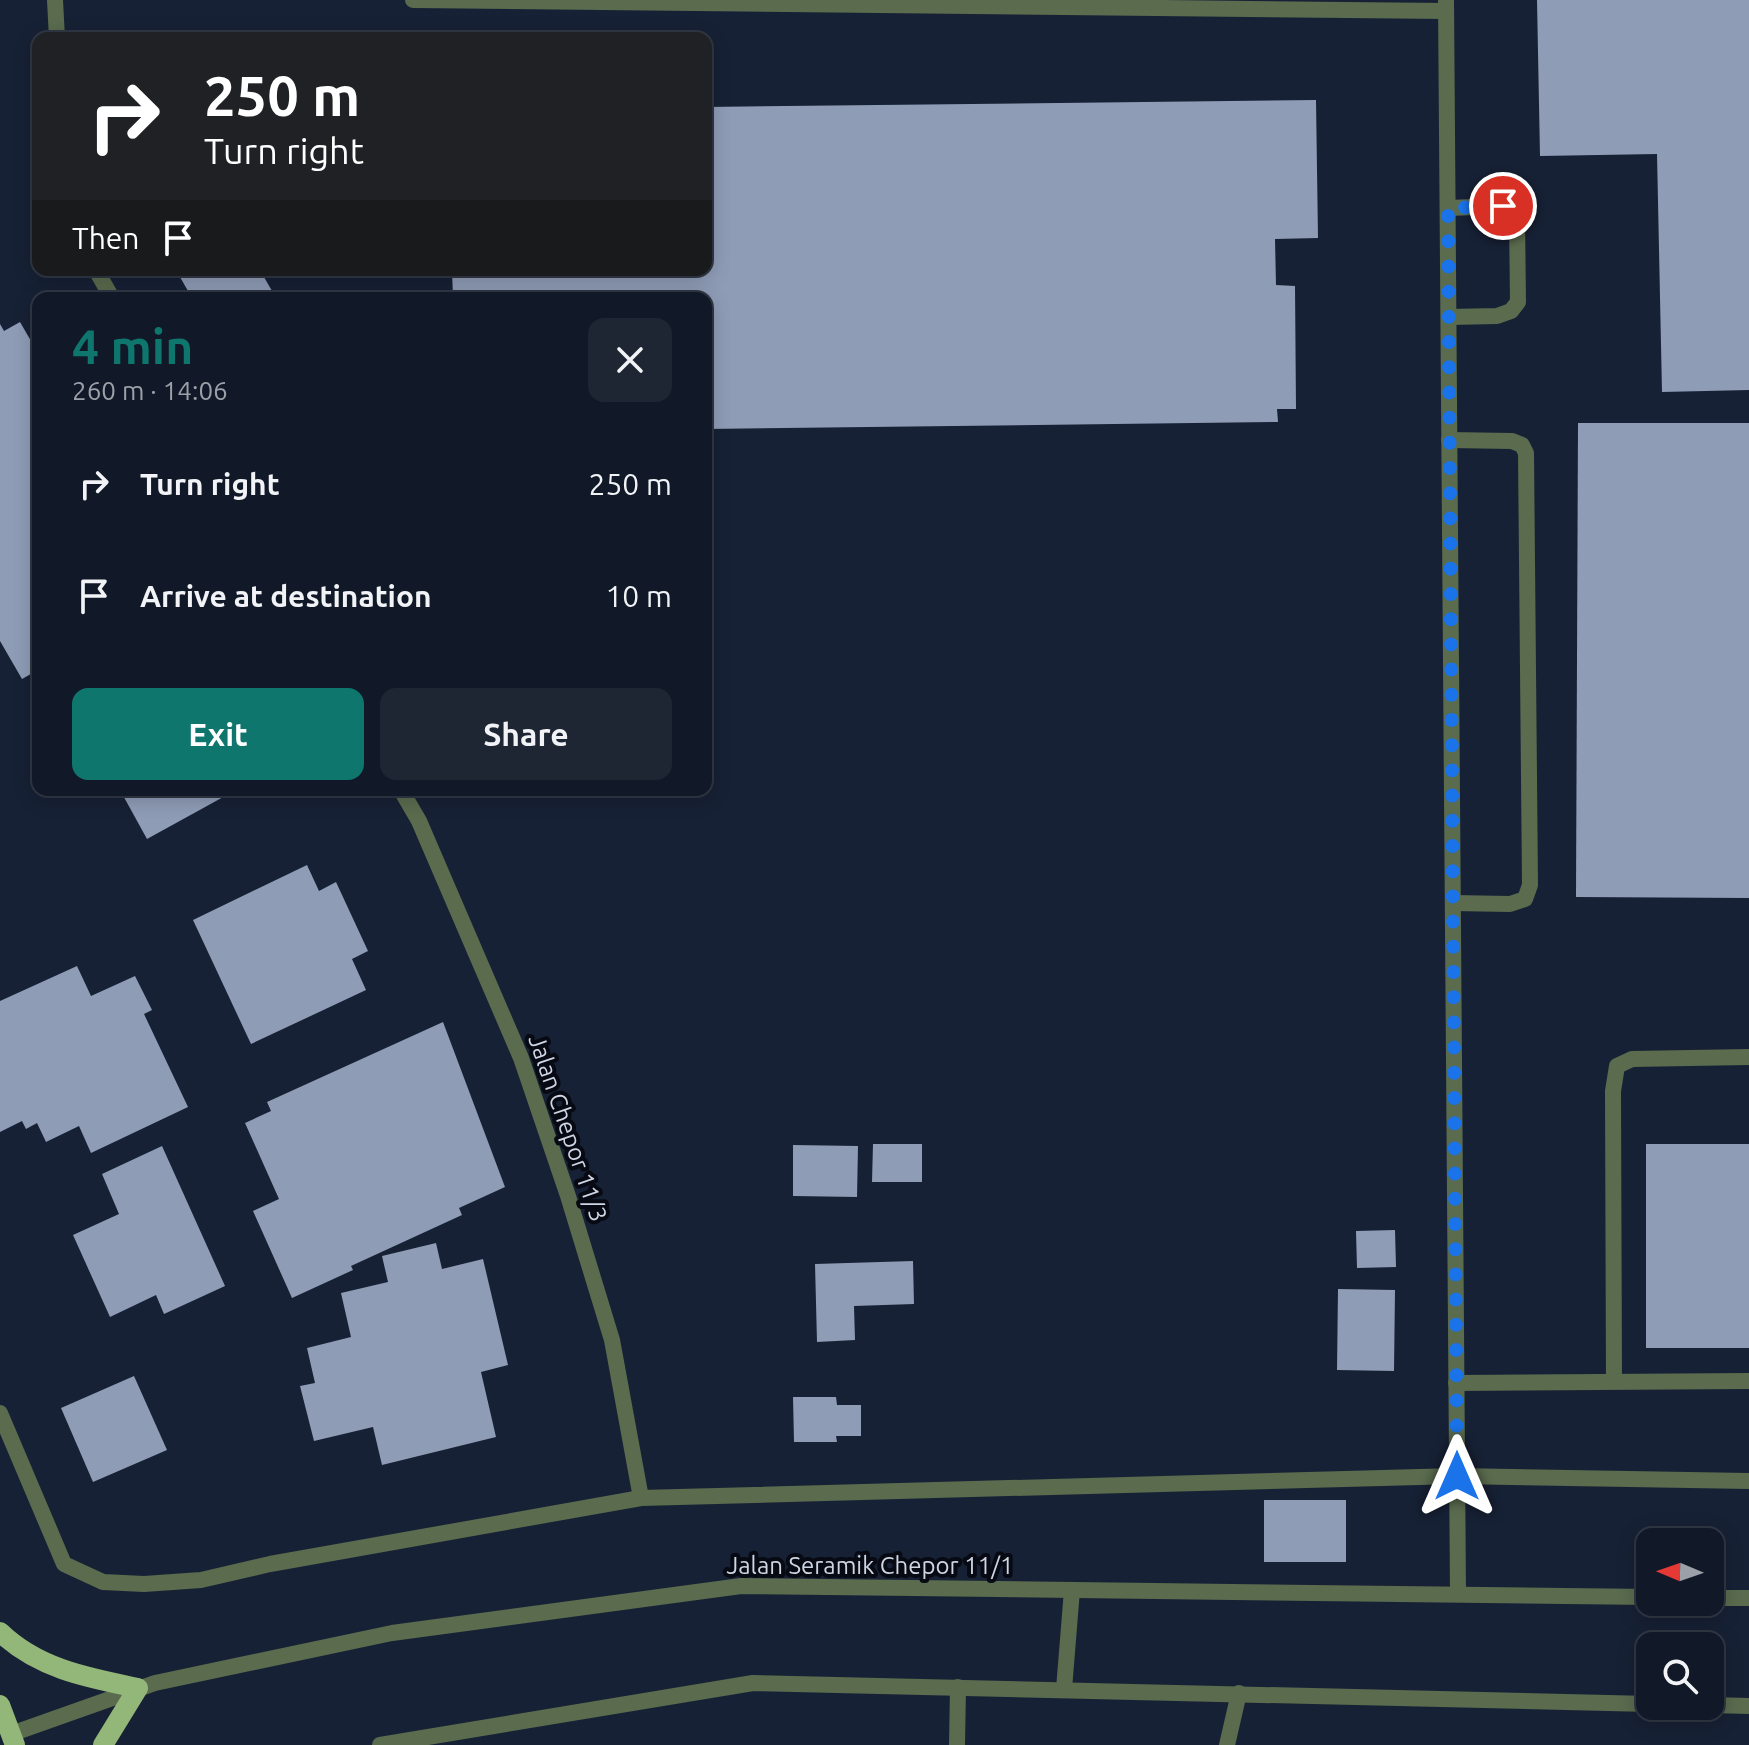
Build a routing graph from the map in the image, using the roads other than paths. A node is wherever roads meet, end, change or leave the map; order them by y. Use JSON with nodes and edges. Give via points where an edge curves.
{"nodes":[{"id":1,"x":55,"y":0,"type":"edge"},
{"id":2,"x":413,"y":0,"type":"edge"},
{"id":3,"x":1446,"y":6,"type":"edge"},
{"id":4,"x":57,"y":32,"type":"edge"},
{"id":5,"x":1448,"y":208,"type":"junction"},
{"id":6,"x":1449,"y":317,"type":"junction"},
{"id":7,"x":1449,"y":440,"type":"junction"},
{"id":8,"x":404,"y":796,"type":"edge"},
{"id":9,"x":1453,"y":903,"type":"junction"},
{"id":10,"x":1749,"y":1057,"type":"edge"},
{"id":11,"x":1614,"y":1381,"type":"junction"},
{"id":12,"x":1749,"y":1381,"type":"edge"},
{"id":13,"x":1456,"y":1383,"type":"junction"},
{"id":14,"x":0,"y":1413,"type":"edge"},
{"id":15,"x":1457,"y":1476,"type":"junction"},
{"id":16,"x":1749,"y":1481,"type":"edge"},
{"id":17,"x":641,"y":1498,"type":"junction"},
{"id":18,"x":1072,"y":1590,"type":"junction"},
{"id":19,"x":1458,"y":1593,"type":"junction"},
{"id":20,"x":1636,"y":1597,"type":"edge"},
{"id":21,"x":1724,"y":1598,"type":"edge"},
{"id":22,"x":1749,"y":1598,"type":"edge"},
{"id":23,"x":0,"y":1632,"type":"edge"},
{"id":24,"x":958,"y":1687,"type":"junction"},
{"id":25,"x":138,"y":1688,"type":"junction"},
{"id":26,"x":1064,"y":1689,"type":"junction"},
{"id":27,"x":1239,"y":1693,"type":"junction"},
{"id":28,"x":1636,"y":1704,"type":"edge"},
{"id":29,"x":0,"y":1705,"type":"edge"},
{"id":30,"x":1724,"y":1705,"type":"edge"},
{"id":31,"x":1749,"y":1706,"type":"edge"},
{"id":32,"x":8,"y":1738,"type":"edge"},
{"id":33,"x":103,"y":1745,"type":"edge"},
{"id":34,"x":380,"y":1745,"type":"edge"},
{"id":35,"x":957,"y":1745,"type":"edge"},
{"id":36,"x":1227,"y":1745,"type":"edge"}],
"edges":[{"from":1,"to":4,"type":"street"},
{"from":2,"to":3,"type":"street"},
{"from":3,"to":5,"type":"street"},
{"from":5,"to":6,"type":"street"},
{"from":5,"to":6,"type":"street","via":[[1503,206],[1517,217],[1518,302],[1497,316]]},
{"from":6,"to":7,"type":"street"},
{"from":7,"to":9,"type":"street"},
{"from":7,"to":9,"type":"street","via":[[1512,441],[1526,453],[1530,869],[1525,899],[1510,904]]},
{"from":8,"to":17,"type":"street","name":"Jalan Chepor 11/3","via":[[531,1086],[612,1340]]},
{"from":9,"to":13,"type":"street"},
{"from":10,"to":11,"type":"street","via":[[1632,1059],[1617,1066]]},
{"from":11,"to":12,"type":"street"},
{"from":11,"to":13,"type":"street"},
{"from":13,"to":15,"type":"street"},
{"from":14,"to":17,"type":"street","via":[[64,1564],[103,1582],[201,1580]]},
{"from":15,"to":16,"type":"street"},
{"from":15,"to":17,"type":"street"},
{"from":15,"to":19,"type":"street"},
{"from":18,"to":19,"type":"street","name":"Jalan Seramik Chepor 11/1"},
{"from":18,"to":25,"type":"street","name":"Jalan Seramik Chepor 11/1","via":[[741,1586],[392,1633]]},
{"from":18,"to":26,"type":"street"},
{"from":19,"to":20,"type":"street","name":"Jalan Seramik Chepor 11/1"},
{"from":21,"to":22,"type":"street"},
{"from":23,"to":25,"type":"main road","via":[[45,1664]]},
{"from":24,"to":26,"type":"street"},
{"from":24,"to":34,"type":"street","via":[[753,1683]]},
{"from":24,"to":35,"type":"street"},
{"from":25,"to":32,"type":"street","name":"Jalan Seramik Chepor 11/1"},
{"from":25,"to":33,"type":"main road"},
{"from":26,"to":27,"type":"street"},
{"from":27,"to":28,"type":"street"},
{"from":27,"to":36,"type":"street"},
{"from":29,"to":32,"type":"main road"},
{"from":30,"to":31,"type":"street"}]}
